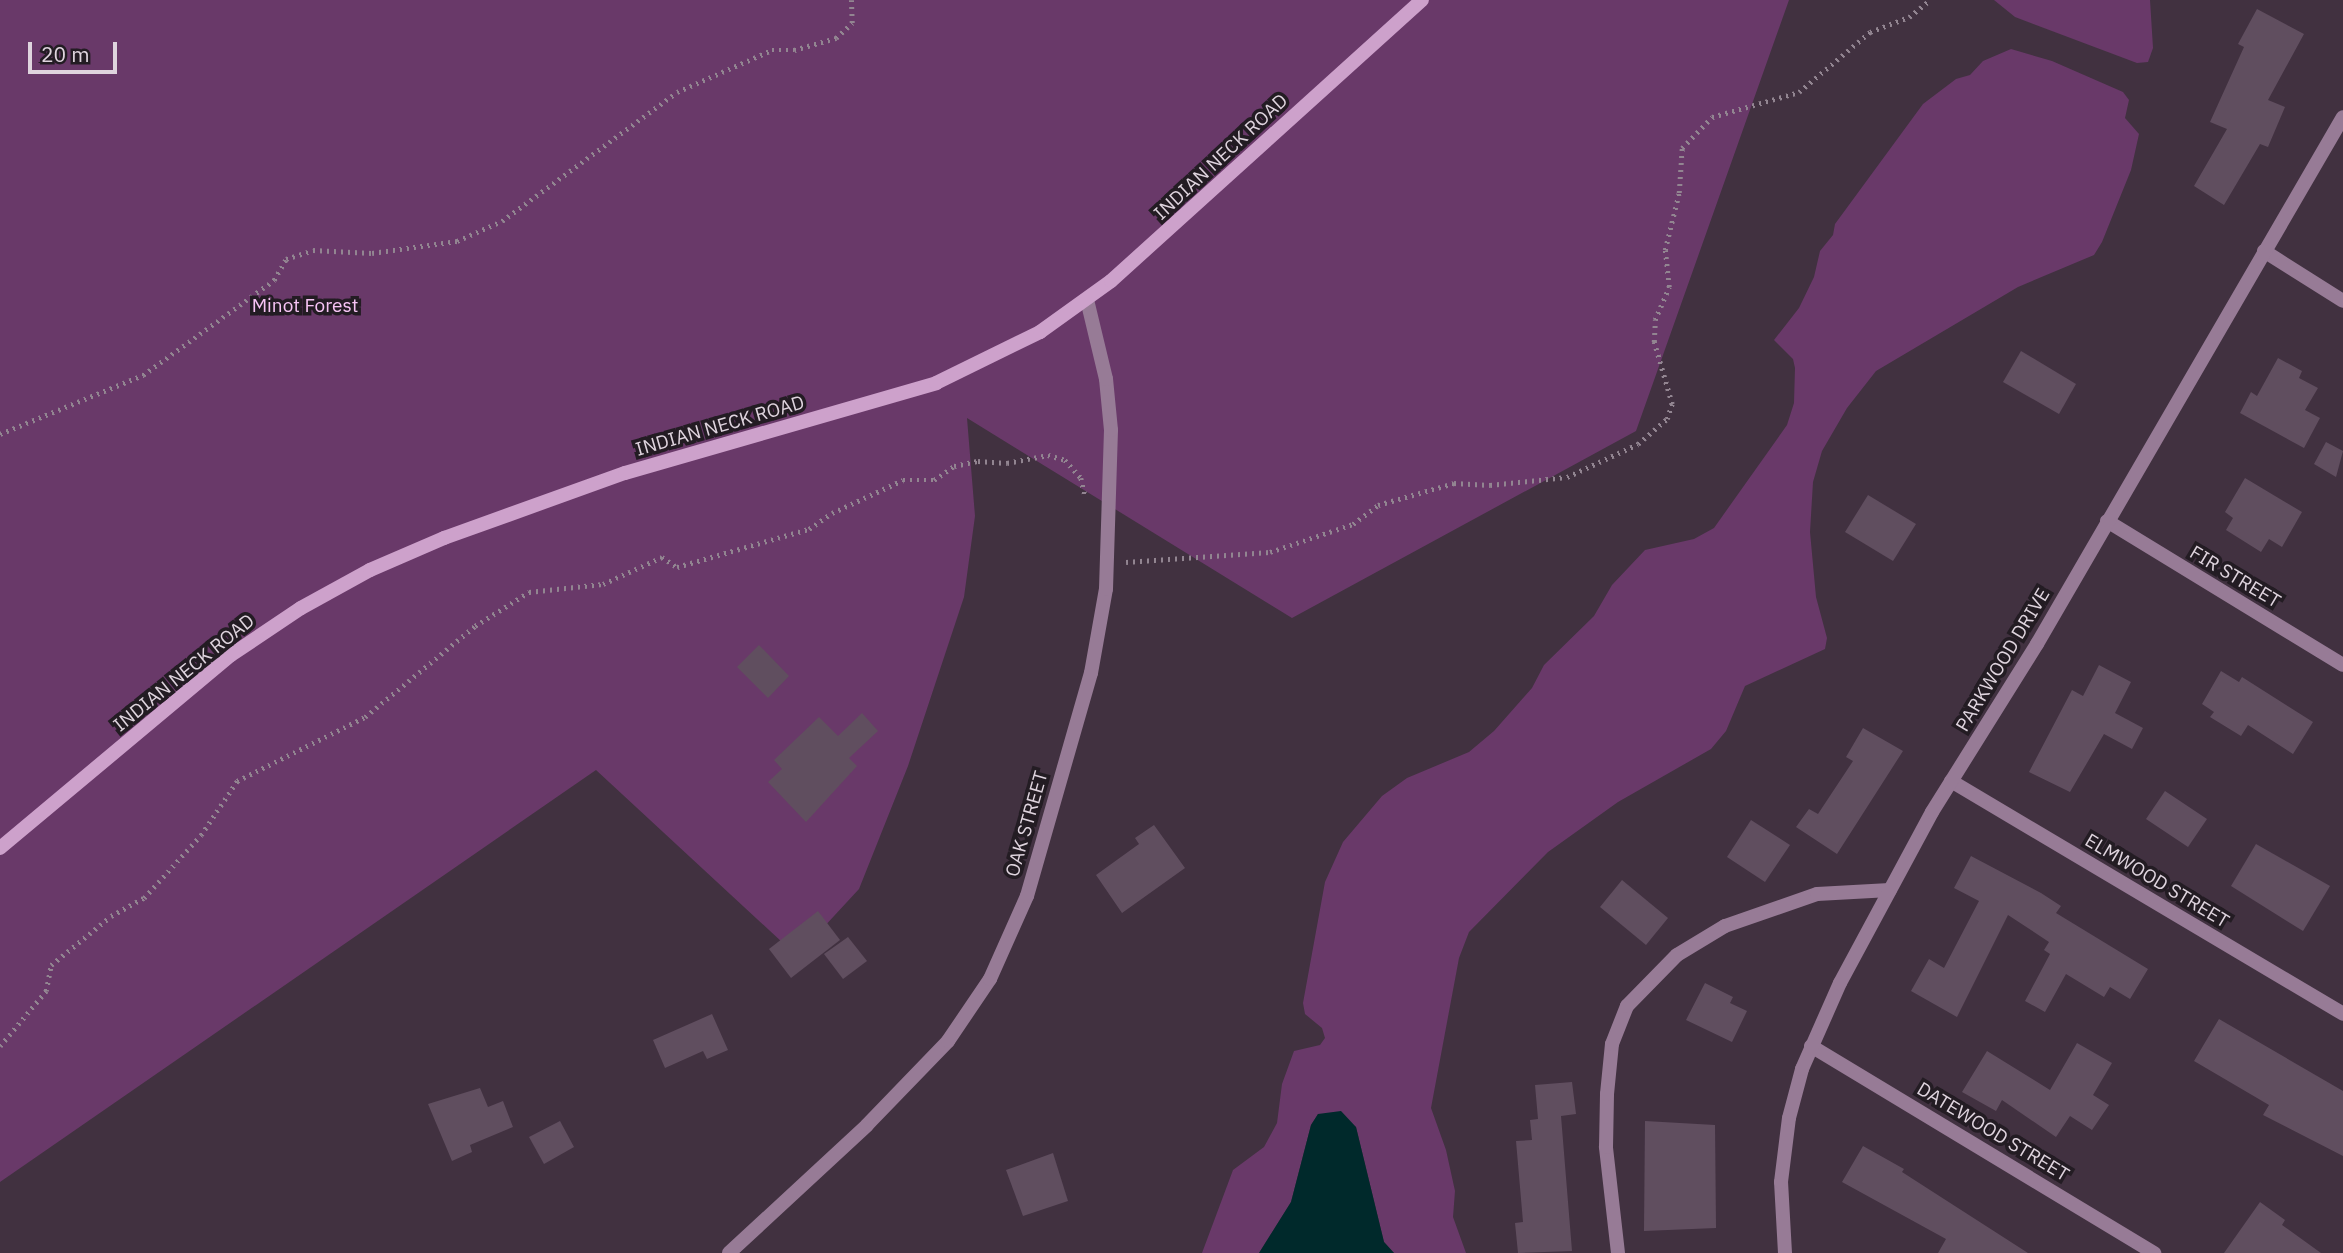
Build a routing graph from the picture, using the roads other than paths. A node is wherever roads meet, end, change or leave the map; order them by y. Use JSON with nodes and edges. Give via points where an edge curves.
{"nodes":[{"id":1,"x":1422,"y":0,"type":"edge"},
{"id":2,"x":2343,"y":117,"type":"edge"},
{"id":3,"x":2264,"y":251,"type":"junction"},
{"id":4,"x":1087,"y":300,"type":"junction"},
{"id":5,"x":2343,"y":301,"type":"edge"},
{"id":6,"x":2107,"y":521,"type":"junction"},
{"id":7,"x":2343,"y":665,"type":"edge"},
{"id":8,"x":1951,"y":781,"type":"junction"},
{"id":9,"x":0,"y":848,"type":"edge"},
{"id":10,"x":1890,"y":890,"type":"junction"},
{"id":11,"x":2343,"y":1014,"type":"edge"},
{"id":12,"x":1811,"y":1046,"type":"junction"},
{"id":13,"x":729,"y":1253,"type":"edge"},
{"id":14,"x":1618,"y":1253,"type":"edge"},
{"id":15,"x":1784,"y":1253,"type":"edge"},
{"id":16,"x":2154,"y":1253,"type":"edge"}],
"edges":[{"from":1,"to":4,"type":"street","name":"INDIAN NECK ROAD"},
{"from":2,"to":3,"type":"street","name":"PARKWOOD DRIVE"},
{"from":3,"to":5,"type":"street"},
{"from":3,"to":6,"type":"street","name":"PARKWOOD DRIVE"},
{"from":4,"to":9,"type":"street","name":"INDIAN NECK ROAD","via":[[1015,346],[936,383],[625,473],[444,538],[370,570],[301,608],[231,656]]},
{"from":4,"to":13,"type":"street","name":"OAK STREET","via":[[1111,430],[1108,558],[1091,673],[1027,896],[990,979],[963,1021],[914,1077]]},
{"from":6,"to":7,"type":"street","name":"FIR STREET"},
{"from":6,"to":8,"type":"street","name":"PARKWOOD DRIVE"},
{"from":8,"to":10,"type":"street","name":"PARKWOOD DRIVE"},
{"from":8,"to":11,"type":"street","name":"ELMWOOD STREET"},
{"from":10,"to":12,"type":"street","name":"PARKWOOD DRIVE"},
{"from":10,"to":14,"type":"street","via":[[1817,894],[1725,926],[1690,945],[1627,1006],[1612,1044],[1606,1094],[1606,1147]]},
{"from":12,"to":15,"type":"street","name":"PARKWOOD DRIVE","via":[[1795,1093],[1782,1160]]},
{"from":12,"to":16,"type":"street","name":"DATEWOOD STREET"}]}
